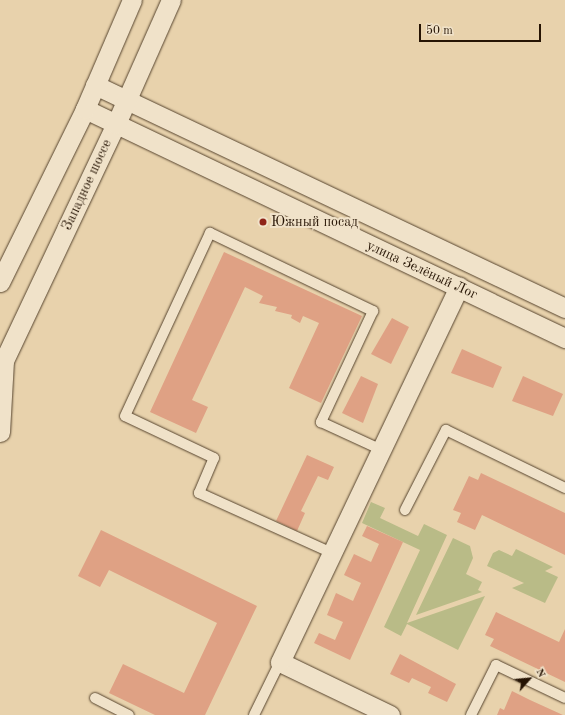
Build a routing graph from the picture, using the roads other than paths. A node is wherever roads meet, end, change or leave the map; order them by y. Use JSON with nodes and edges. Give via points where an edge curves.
{"nodes":[{"id":1,"x":132,"y":0,"type":"edge"},
{"id":2,"x":171,"y":0,"type":"edge"},
{"id":3,"x":95,"y":85,"type":"junction"},
{"id":4,"x":126,"y":101,"type":"junction"},
{"id":5,"x":85,"y":109,"type":"junction"},
{"id":6,"x":116,"y":124,"type":"junction"},
{"id":7,"x":0,"y":282,"type":"edge"},
{"id":8,"x":459,"y":288,"type":"junction"},
{"id":9,"x":565,"y":308,"type":"edge"},
{"id":10,"x":565,"y":338,"type":"edge"},
{"id":11,"x":2,"y":365,"type":"edge"},
{"id":12,"x":0,"y":432,"type":"edge"},
{"id":13,"x":382,"y":450,"type":"junction"},
{"id":14,"x":565,"y":488,"type":"edge"},
{"id":15,"x":405,"y":510,"type":"dead end"},
{"id":16,"x":332,"y":553,"type":"junction"},
{"id":17,"x":280,"y":662,"type":"junction"},
{"id":18,"x":95,"y":698,"type":"dead end"},
{"id":19,"x":565,"y":698,"type":"edge"},
{"id":20,"x":129,"y":715,"type":"edge"},
{"id":21,"x":254,"y":715,"type":"edge"},
{"id":22,"x":390,"y":715,"type":"edge"},
{"id":23,"x":471,"y":715,"type":"edge"}],
"edges":[{"from":1,"to":3,"type":"street"},
{"from":2,"to":4,"type":"street","name":"Западное шоссе"},
{"from":3,"to":4,"type":"street","name":"улица Зелёный Лог"},
{"from":3,"to":5,"type":"street"},
{"from":4,"to":6,"type":"street","name":"Западное шоссе"},
{"from":4,"to":9,"type":"street","name":"улица Зелёный Лог"},
{"from":5,"to":6,"type":"street","name":"улица Зелёный Лог"},
{"from":5,"to":7,"type":"street"},
{"from":6,"to":8,"type":"street","name":"улица Зелёный Лог"},
{"from":6,"to":11,"type":"street","name":"Западное шоссе"},
{"from":8,"to":10,"type":"street","name":"улица Зелёный Лог"},
{"from":8,"to":13,"type":"street"},
{"from":11,"to":12,"type":"street"},
{"from":13,"to":16,"type":"street"},
{"from":13,"to":16,"type":"lane","via":[[322,422],[373,311],[210,233],[125,416],[214,458],[199,493]]},
{"from":14,"to":15,"type":"lane","via":[[446,430]]},
{"from":16,"to":17,"type":"street"},
{"from":17,"to":21,"type":"lane"},
{"from":17,"to":22,"type":"street"},
{"from":18,"to":20,"type":"lane"},
{"from":19,"to":23,"type":"lane","via":[[496,665]]}]}
